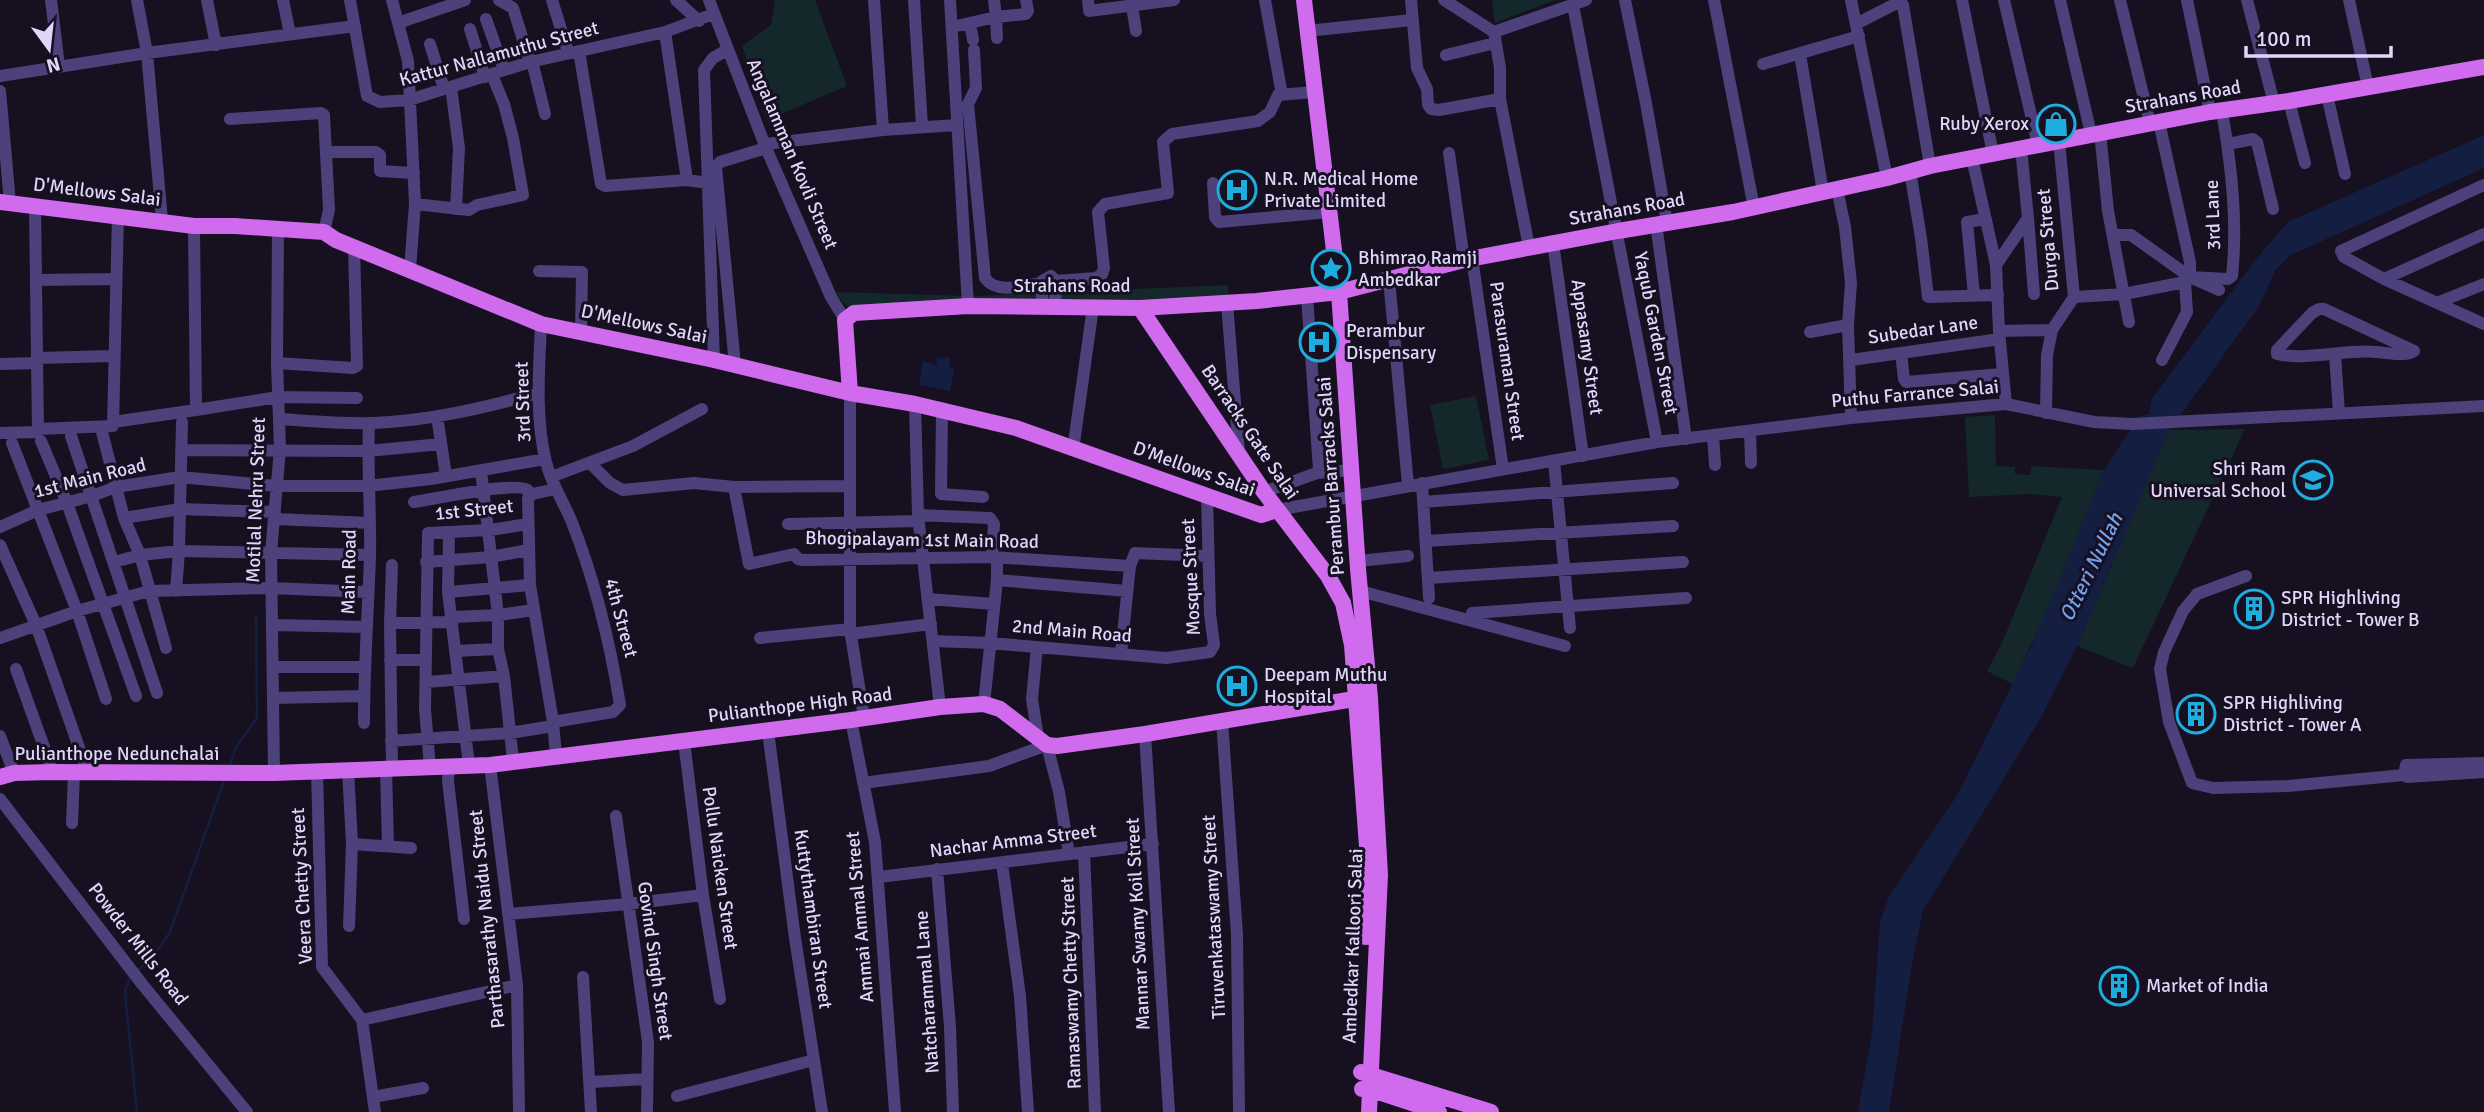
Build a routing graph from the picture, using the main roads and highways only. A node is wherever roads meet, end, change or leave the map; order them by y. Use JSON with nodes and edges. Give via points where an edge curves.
{"nodes":[{"id":1,"x":1304,"y":0,"type":"edge"},
{"id":2,"x":2484,"y":67,"type":"edge"},
{"id":3,"x":5,"y":202,"type":"edge"},
{"id":4,"x":1339,"y":292,"type":"junction"},
{"id":5,"x":1140,"y":308,"type":"junction"},
{"id":6,"x":850,"y":393,"type":"junction"},
{"id":7,"x":1277,"y":510,"type":"junction"},
{"id":8,"x":1362,"y":699,"type":"junction"},
{"id":9,"x":228,"y":774,"type":"joint"},
{"id":10,"x":7,"y":775,"type":"edge"},
{"id":11,"x":1364,"y":1081,"type":"junction"},
{"id":12,"x":1359,"y":1112,"type":"edge"},
{"id":13,"x":1369,"y":1112,"type":"edge"},
{"id":14,"x":1439,"y":1112,"type":"edge"},
{"id":15,"x":1491,"y":1112,"type":"edge"}],
"edges":[{"from":1,"to":4,"type":"main road","name":"Perambur Barracks Salai"},
{"from":2,"to":4,"type":"main road","name":"Strahans Road","via":[[2096,133],[1754,208],[1468,259]]},
{"from":3,"to":6,"type":"main road","name":"D'Mellows Salai","via":[[194,226],[324,232],[541,324]]},
{"from":4,"to":5,"type":"main road","name":"Strahans Road"},
{"from":4,"to":8,"type":"main road","name":"Perambur Barracks Salai","via":[[1360,591]]},
{"from":5,"to":6,"type":"main road","name":"Strahans Road","via":[[968,306],[854,313],[845,320]]},
{"from":5,"to":7,"type":"main road","name":"Barracks Gate Salai"},
{"from":6,"to":7,"type":"main road","name":"D'Mellows Salai","via":[[1016,428],[1261,515]]},
{"from":7,"to":8,"type":"main road","name":"Barracks Gate Salai","via":[[1343,603]]},
{"from":8,"to":9,"type":"main road","name":"Pulianthope High Road","via":[[1065,745],[1042,742],[1000,709],[984,704],[490,765]]},
{"from":8,"to":11,"type":"main road","name":"Ambedkar Kalloori Salai","via":[[1369,873]]},
{"from":9,"to":10,"type":"main road","name":"Pulianthope Nedunchalai"},
{"from":11,"to":12,"type":"main road","name":"Ambedkar Kalloori Salai"},
{"from":11,"to":13,"type":"main road","name":"Ambedkar Kalloori Salai"},
{"from":11,"to":14,"type":"main road"},
{"from":11,"to":15,"type":"main road"}]}
